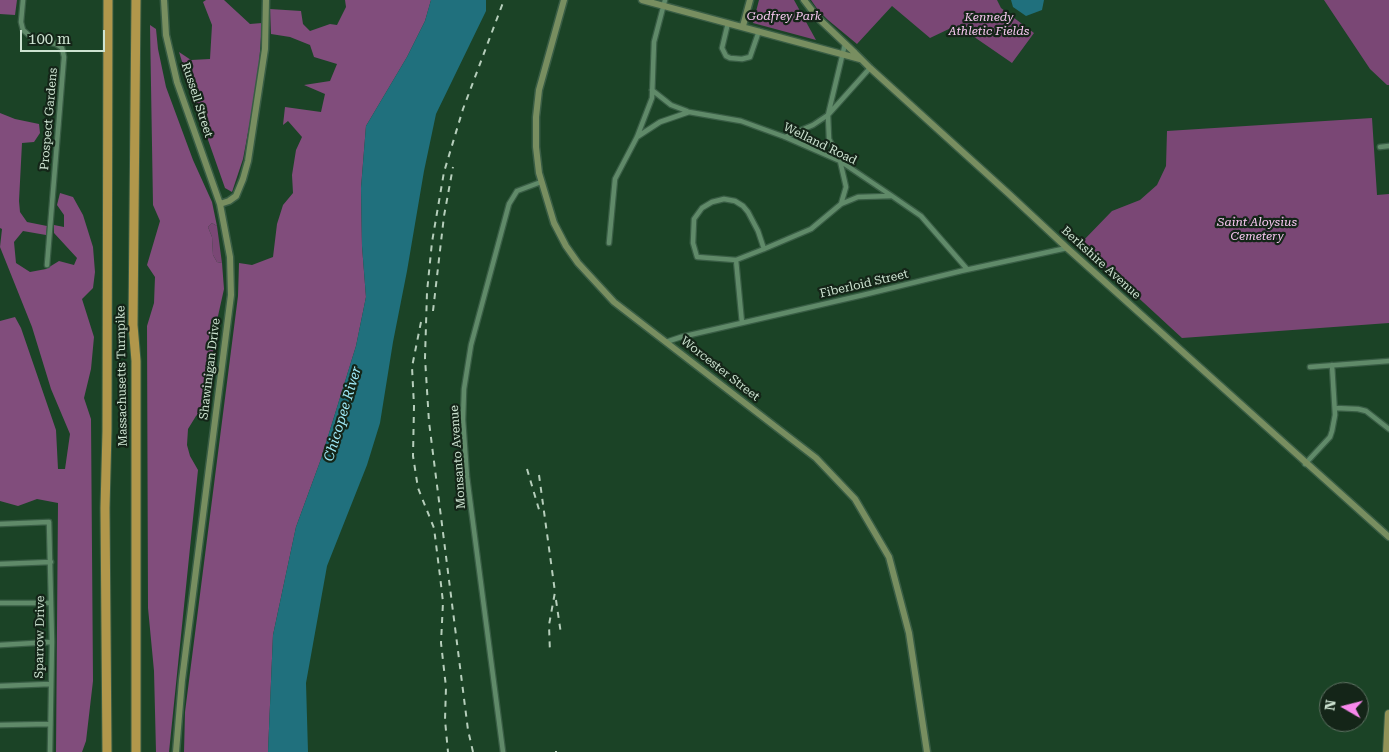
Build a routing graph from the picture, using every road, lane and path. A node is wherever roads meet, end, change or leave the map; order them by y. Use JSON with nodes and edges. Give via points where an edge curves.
{"nodes":[{"id":1,"x":23,"y":0,"type":"edge"},
{"id":2,"x":108,"y":0,"type":"edge"},
{"id":3,"x":136,"y":0,"type":"edge"},
{"id":4,"x":164,"y":0,"type":"edge"},
{"id":5,"x":266,"y":0,"type":"edge"},
{"id":6,"x":564,"y":0,"type":"edge"},
{"id":7,"x":642,"y":0,"type":"edge"},
{"id":8,"x":750,"y":0,"type":"edge"},
{"id":9,"x":804,"y":0,"type":"edge"},
{"id":10,"x":664,"y":3,"type":"edge"},
{"id":11,"x":728,"y":23,"type":"junction"},
{"id":12,"x":743,"y":26,"type":"junction"},
{"id":13,"x":759,"y":31,"type":"junction"},
{"id":14,"x":845,"y":44,"type":"junction"},
{"id":15,"x":843,"y":54,"type":"junction"},
{"id":16,"x":861,"y":59,"type":"junction"},
{"id":17,"x":870,"y":68,"type":"junction"},
{"id":18,"x":652,"y":90,"type":"junction"},
{"id":19,"x":689,"y":112,"type":"junction"},
{"id":20,"x":828,"y":115,"type":"junction"},
{"id":21,"x":637,"y":137,"type":"junction"},
{"id":22,"x":785,"y":137,"type":"junction"},
{"id":23,"x":1389,"y":146,"type":"edge"},
{"id":24,"x":1380,"y":147,"type":"dead end"},
{"id":25,"x":840,"y":162,"type":"junction"},
{"id":26,"x":540,"y":182,"type":"junction"},
{"id":27,"x":892,"y":196,"type":"junction"},
{"id":28,"x":220,"y":204,"type":"junction"},
{"id":29,"x":842,"y":204,"type":"junction"},
{"id":30,"x":609,"y":243,"type":"dead end"},
{"id":31,"x":764,"y":248,"type":"junction"},
{"id":32,"x":1067,"y":248,"type":"junction"},
{"id":33,"x":736,"y":260,"type":"junction"},
{"id":34,"x":47,"y":265,"type":"dead end"},
{"id":35,"x":966,"y":269,"type":"junction"},
{"id":36,"x":742,"y":323,"type":"junction"},
{"id":37,"x":666,"y":342,"type":"junction"},
{"id":38,"x":1389,"y":361,"type":"edge"},
{"id":39,"x":1332,"y":365,"type":"junction"},
{"id":40,"x":1310,"y":367,"type":"dead end"},
{"id":41,"x":1335,"y":408,"type":"junction"},
{"id":42,"x":1389,"y":429,"type":"edge"},
{"id":43,"x":1305,"y":464,"type":"junction"},
{"id":44,"x":0,"y":524,"type":"edge"},
{"id":45,"x":1389,"y":537,"type":"edge"},
{"id":46,"x":51,"y":562,"type":"junction"},
{"id":47,"x":0,"y":564,"type":"edge"},
{"id":48,"x":0,"y":603,"type":"edge"},
{"id":49,"x":51,"y":603,"type":"junction"},
{"id":50,"x":52,"y":642,"type":"junction"},
{"id":51,"x":0,"y":645,"type":"edge"},
{"id":52,"x":50,"y":684,"type":"junction"},
{"id":53,"x":0,"y":686,"type":"edge"},
{"id":54,"x":1389,"y":714,"type":"edge"},
{"id":55,"x":49,"y":724,"type":"junction"},
{"id":56,"x":0,"y":725,"type":"edge"},
{"id":57,"x":50,"y":752,"type":"edge"},
{"id":58,"x":107,"y":752,"type":"edge"},
{"id":59,"x":136,"y":752,"type":"edge"},
{"id":60,"x":176,"y":752,"type":"edge"},
{"id":61,"x":503,"y":752,"type":"edge"},
{"id":62,"x":927,"y":752,"type":"edge"},
{"id":63,"x":1387,"y":752,"type":"edge"}],
"edges":[{"from":1,"to":34,"type":"street","name":"Prospect Gardens","via":[[23,30],[32,38],[56,44],[62,48],[64,57]]},
{"from":2,"to":58,"type":"highway","name":"Massachusetts Turnpike"},
{"from":3,"to":59,"type":"highway","name":"Massachusetts Turnpike","via":[[133,316],[136,379]]},
{"from":4,"to":28,"type":"main road","name":"Russell Street","via":[[166,34],[177,82]]},
{"from":5,"to":28,"type":"main road","via":[[265,49],[248,161],[236,196]]},
{"from":6,"to":26,"type":"main road","name":"Worcester Street","via":[[537,106],[536,147]]},
{"from":7,"to":10,"type":"main road"},
{"from":8,"to":12,"type":"main road"},
{"from":9,"to":14,"type":"main road","name":"Berkshire Avenue","via":[[817,18]]},
{"from":10,"to":11,"type":"main road"},
{"from":10,"to":18,"type":"street","via":[[654,42]]},
{"from":11,"to":12,"type":"main road"},
{"from":11,"to":13,"type":"street","via":[[722,48],[730,58],[750,57]]},
{"from":12,"to":13,"type":"main road"},
{"from":13,"to":15,"type":"main road"},
{"from":14,"to":15,"type":"street"},
{"from":14,"to":16,"type":"main road","name":"Berkshire Avenue"},
{"from":15,"to":16,"type":"main road"},
{"from":15,"to":20,"type":"street"},
{"from":16,"to":17,"type":"main road","name":"Berkshire Avenue"},
{"from":17,"to":20,"type":"street"},
{"from":17,"to":32,"type":"main road","name":"Berkshire Avenue"},
{"from":18,"to":19,"type":"street","name":"Welland Road","via":[[671,105]]},
{"from":18,"to":21,"type":"street"},
{"from":19,"to":21,"type":"street","name":"Welland Road","via":[[660,122]]},
{"from":19,"to":22,"type":"street","name":"Welland Road","via":[[742,121]]},
{"from":20,"to":22,"type":"street","via":[[813,126]]},
{"from":20,"to":25,"type":"street","via":[[828,139]]},
{"from":21,"to":30,"type":"street","via":[[614,179]]},
{"from":22,"to":25,"type":"street","name":"Welland Road"},
{"from":23,"to":24,"type":"street"},
{"from":25,"to":27,"type":"street","name":"Welland Road"},
{"from":25,"to":29,"type":"street","via":[[846,187]]},
{"from":26,"to":37,"type":"main road","name":"Worcester Street","via":[[554,223],[578,263],[614,302]]},
{"from":26,"to":61,"type":"street","name":"Monsanto Avenue","via":[[517,191],[509,204],[471,346],[464,389],[467,477]]},
{"from":27,"to":29,"type":"street","via":[[858,197]]},
{"from":27,"to":35,"type":"street","name":"Welland Road","via":[[921,216]]},
{"from":28,"to":60,"type":"main road","name":"Shawinigan Drive","via":[[230,257],[230,304],[182,680]]},
{"from":29,"to":31,"type":"street","via":[[810,229]]},
{"from":31,"to":33,"type":"street"},
{"from":31,"to":33,"type":"street","via":[[754,221],[743,206],[724,199],[712,202],[702,208],[694,219],[694,251],[701,258]]},
{"from":32,"to":35,"type":"street","name":"Fiberloid Street"},
{"from":32,"to":43,"type":"main road","name":"Berkshire Avenue"},
{"from":33,"to":36,"type":"street"},
{"from":35,"to":36,"type":"street","name":"Fiberloid Street"},
{"from":36,"to":37,"type":"street","name":"Fiberloid Street"},
{"from":37,"to":62,"type":"main road","name":"Worcester Street","via":[[816,458],[855,499],[889,557],[910,634]]},
{"from":38,"to":39,"type":"street"},
{"from":39,"to":40,"type":"street"},
{"from":39,"to":41,"type":"street"},
{"from":41,"to":42,"type":"street","via":[[1366,411]]},
{"from":41,"to":43,"type":"street","via":[[1330,437]]},
{"from":43,"to":45,"type":"main road","name":"Berkshire Avenue"},
{"from":44,"to":46,"type":"street","name":"Sparrow Drive","via":[[49,522]]},
{"from":46,"to":47,"type":"street"},
{"from":46,"to":49,"type":"street","name":"Sparrow Drive"},
{"from":48,"to":49,"type":"street"},
{"from":49,"to":50,"type":"street","name":"Sparrow Drive"},
{"from":50,"to":51,"type":"street"},
{"from":50,"to":52,"type":"street","name":"Sparrow Drive"},
{"from":52,"to":53,"type":"street"},
{"from":52,"to":55,"type":"street","name":"Sparrow Drive"},
{"from":54,"to":63,"type":"main road"},
{"from":55,"to":56,"type":"street"},
{"from":55,"to":57,"type":"street","name":"Sparrow Drive"}]}
